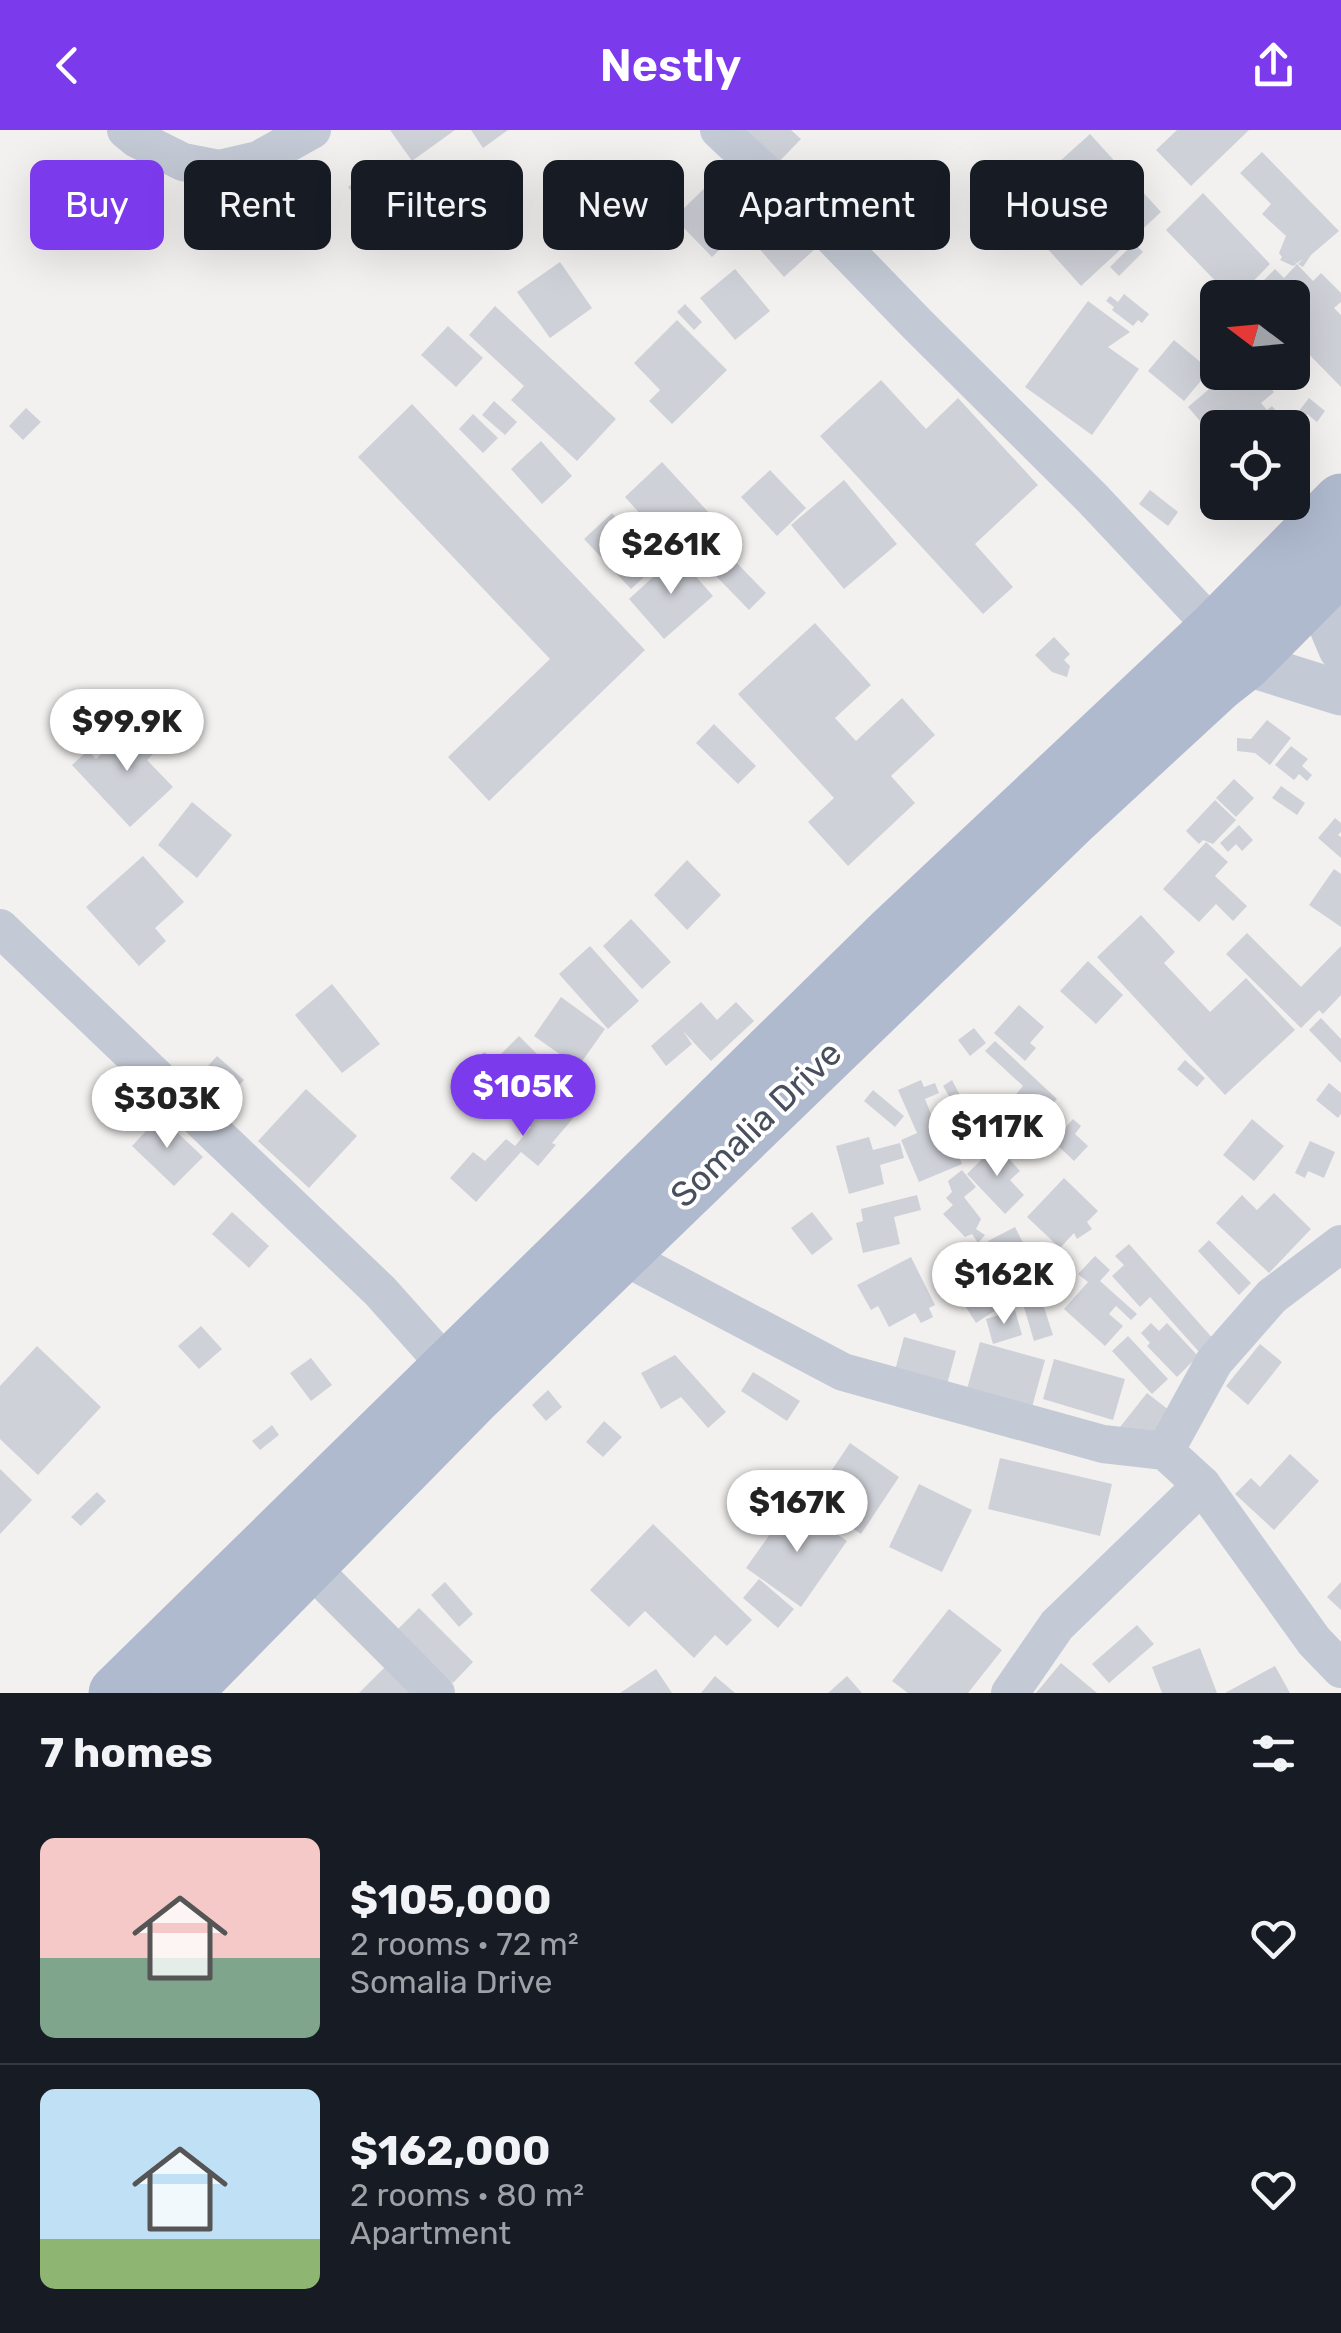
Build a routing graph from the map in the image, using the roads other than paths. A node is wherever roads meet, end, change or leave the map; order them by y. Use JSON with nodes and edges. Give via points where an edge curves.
{"nodes":[{"id":1,"x":126,"y":130,"type":"edge"},
{"id":2,"x":312,"y":130,"type":"edge"},
{"id":3,"x":719,"y":130,"type":"edge"},
{"id":4,"x":1341,"y":502,"type":"edge"},
{"id":5,"x":1316,"y":569,"type":"edge"},
{"id":6,"x":1230,"y":646,"type":"junction"},
{"id":7,"x":1341,"y":649,"type":"edge"},
{"id":8,"x":1341,"y":694,"type":"edge"},
{"id":9,"x":0,"y":928,"type":"edge"},
{"id":10,"x":1341,"y":1244,"type":"edge"},
{"id":11,"x":621,"y":1255,"type":"junction"},
{"id":12,"x":461,"y":1382,"type":"junction"},
{"id":13,"x":1165,"y":1451,"type":"junction"},
{"id":14,"x":1202,"y":1485,"type":"junction"},
{"id":15,"x":308,"y":1566,"type":"junction"},
{"id":16,"x":1341,"y":1669,"type":"edge"},
{"id":17,"x":116,"y":1693,"type":"edge"},
{"id":18,"x":183,"y":1693,"type":"edge"},
{"id":19,"x":436,"y":1693,"type":"edge"},
{"id":20,"x":1010,"y":1693,"type":"edge"}],
"edges":[{"from":1,"to":2,"type":"street","via":[[183,162],[220,170],[258,160]]},
{"from":3,"to":6,"type":"street","via":[[1092,498]]},
{"from":4,"to":5,"type":"main road","name":"Somalia Drive"},
{"from":5,"to":6,"type":"main road","name":"Somalia Drive"},
{"from":5,"to":7,"type":"street"},
{"from":6,"to":8,"type":"street"},
{"from":6,"to":11,"type":"main road","name":"Somalia Drive","via":[[1218,685]]},
{"from":6,"to":12,"type":"main road","name":"Somalia Drive","via":[[892,934]]},
{"from":9,"to":12,"type":"street","via":[[380,1291]]},
{"from":10,"to":13,"type":"street","via":[[1272,1296],[1214,1362]]},
{"from":11,"to":12,"type":"main road","name":"Somalia Drive"},
{"from":11,"to":13,"type":"street","via":[[844,1372],[1103,1444]]},
{"from":12,"to":15,"type":"main road","name":"Somalia Drive"},
{"from":12,"to":17,"type":"main road","name":"Somalia Drive"},
{"from":13,"to":14,"type":"street"},
{"from":14,"to":16,"type":"street"},
{"from":14,"to":20,"type":"street","via":[[1058,1624]]},
{"from":15,"to":18,"type":"main road","name":"Somalia Drive"},
{"from":15,"to":19,"type":"street"}]}
